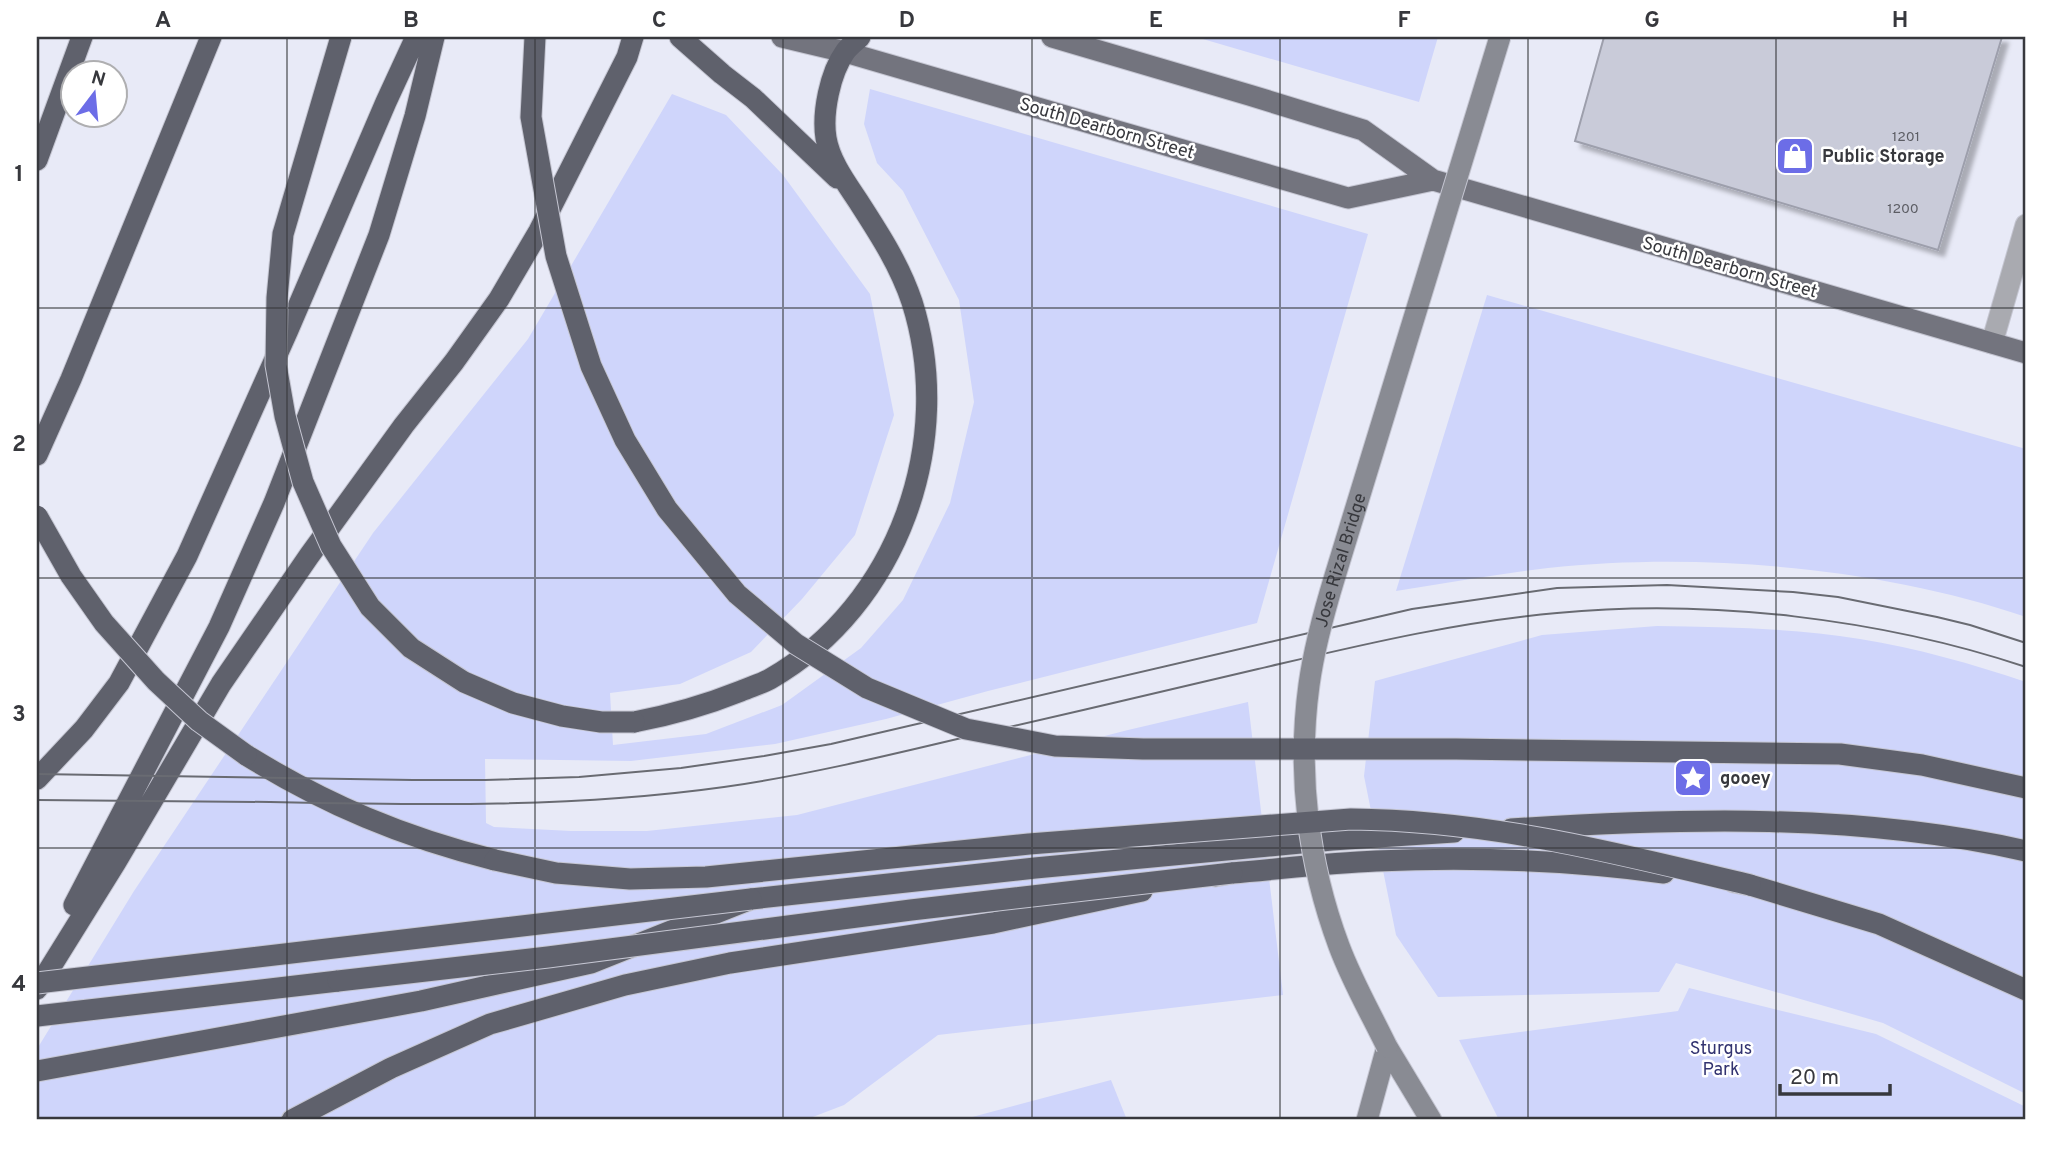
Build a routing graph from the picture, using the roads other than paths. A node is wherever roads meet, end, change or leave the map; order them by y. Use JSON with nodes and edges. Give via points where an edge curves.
{"nodes":[{"id":1,"x":82,"y":37,"type":"edge"},
{"id":2,"x":211,"y":37,"type":"edge"},
{"id":3,"x":341,"y":37,"type":"edge"},
{"id":4,"x":416,"y":37,"type":"edge"},
{"id":5,"x":434,"y":37,"type":"edge"},
{"id":6,"x":535,"y":37,"type":"edge"},
{"id":7,"x":633,"y":37,"type":"edge"},
{"id":8,"x":680,"y":37,"type":"edge"},
{"id":9,"x":782,"y":37,"type":"edge"},
{"id":10,"x":860,"y":37,"type":"edge"},
{"id":11,"x":1052,"y":37,"type":"edge"},
{"id":12,"x":1500,"y":37,"type":"edge"},
{"id":13,"x":845,"y":52,"type":"junction"},
{"id":14,"x":37,"y":160,"type":"edge"},
{"id":15,"x":1433,"y":180,"type":"junction"},
{"id":16,"x":854,"y":194,"type":"junction"},
{"id":17,"x":2026,"y":225,"type":"edge"},
{"id":18,"x":1992,"y":343,"type":"junction"},
{"id":19,"x":2026,"y":353,"type":"edge"},
{"id":20,"x":37,"y":455,"type":"edge"},
{"id":21,"x":37,"y":516,"type":"edge"},
{"id":22,"x":37,"y":779,"type":"edge"},
{"id":23,"x":2026,"y":788,"type":"edge"},
{"id":24,"x":2026,"y":851,"type":"edge"},
{"id":25,"x":1232,"y":873,"type":"junction"},
{"id":26,"x":1750,"y":884,"type":"junction"},
{"id":27,"x":751,"y":899,"type":"junction"},
{"id":28,"x":37,"y":977,"type":"edge"},
{"id":29,"x":37,"y":986,"type":"edge"},
{"id":30,"x":2026,"y":990,"type":"edge"},
{"id":31,"x":37,"y":1016,"type":"edge"},
{"id":32,"x":1387,"y":1047,"type":"junction"},
{"id":33,"x":37,"y":1071,"type":"edge"},
{"id":34,"x":292,"y":1120,"type":"edge"},
{"id":35,"x":1367,"y":1120,"type":"edge"},
{"id":36,"x":1431,"y":1120,"type":"edge"}],
"edges":[{"from":1,"to":14,"type":"highway"},
{"from":2,"to":20,"type":"highway"},
{"from":3,"to":16,"type":"highway","bridge":true,"via":[[283,234],[276,365],[285,416],[303,482],[331,547],[370,607],[411,648],[464,682],[513,704],[601,722],[634,722],[725,697],[769,679],[809,652],[874,580],[914,492],[928,396],[912,301],[893,255]]},
{"from":4,"to":22,"type":"highway","via":[[167,593],[119,684]]},
{"from":5,"to":28,"type":"highway","via":[[379,236],[274,503],[219,627]]},
{"from":6,"to":23,"type":"highway","bridge":true,"via":[[531,117],[556,256],[591,366],[625,440],[667,509],[737,594],[796,644],[867,688],[966,729],[1055,746],[1840,754],[1922,765]]},
{"from":7,"to":29,"type":"highway","via":[[628,57],[499,299],[228,673]]},
{"from":8,"to":16,"type":"highway","via":[[753,98]]},
{"from":9,"to":13,"type":"main road","name":"South Dearborn Street"},
{"from":10,"to":13,"type":"highway"},
{"from":11,"to":15,"type":"main road","name":"South Dearborn Street","via":[[1363,130]]},
{"from":12,"to":32,"type":"main road","name":"Jose Rizal Bridge","bridge":true,"via":[[1331,589],[1309,684],[1305,788],[1320,885],[1339,947]]},
{"from":13,"to":15,"type":"main road","name":"South Dearborn Street","via":[[1348,198]]},
{"from":13,"to":16,"type":"highway","via":[[830,86],[825,125],[834,162]]},
{"from":15,"to":18,"type":"main road","name":"South Dearborn Street"},
{"from":17,"to":18,"type":"street"},
{"from":18,"to":19,"type":"main road","name":"South Dearborn Street"},
{"from":21,"to":26,"type":"highway","bridge":true,"via":[[104,623],[199,721],[246,755],[324,800],[408,835],[495,860],[580,875],[706,877],[1028,844],[1393,819],[1525,834]]},
{"from":24,"to":27,"type":"highway","bridge":true,"via":[[1823,824],[1633,823],[1332,839]]},
{"from":25,"to":26,"type":"highway","bridge":true,"via":[[1375,861],[1494,860],[1618,866]]},
{"from":25,"to":31,"type":"highway","bridge":true},
{"from":25,"to":34,"type":"highway","bridge":true,"via":[[993,923],[730,963],[625,985],[491,1024],[391,1068]]},
{"from":26,"to":30,"type":"highway","via":[[1879,924]]},
{"from":27,"to":29,"type":"highway","bridge":true},
{"from":27,"to":33,"type":"highway","bridge":true,"via":[[592,963],[421,1001]]},
{"from":32,"to":35,"type":"main road"},
{"from":32,"to":36,"type":"main road","name":"Jose Rizal Bridge"}]}
